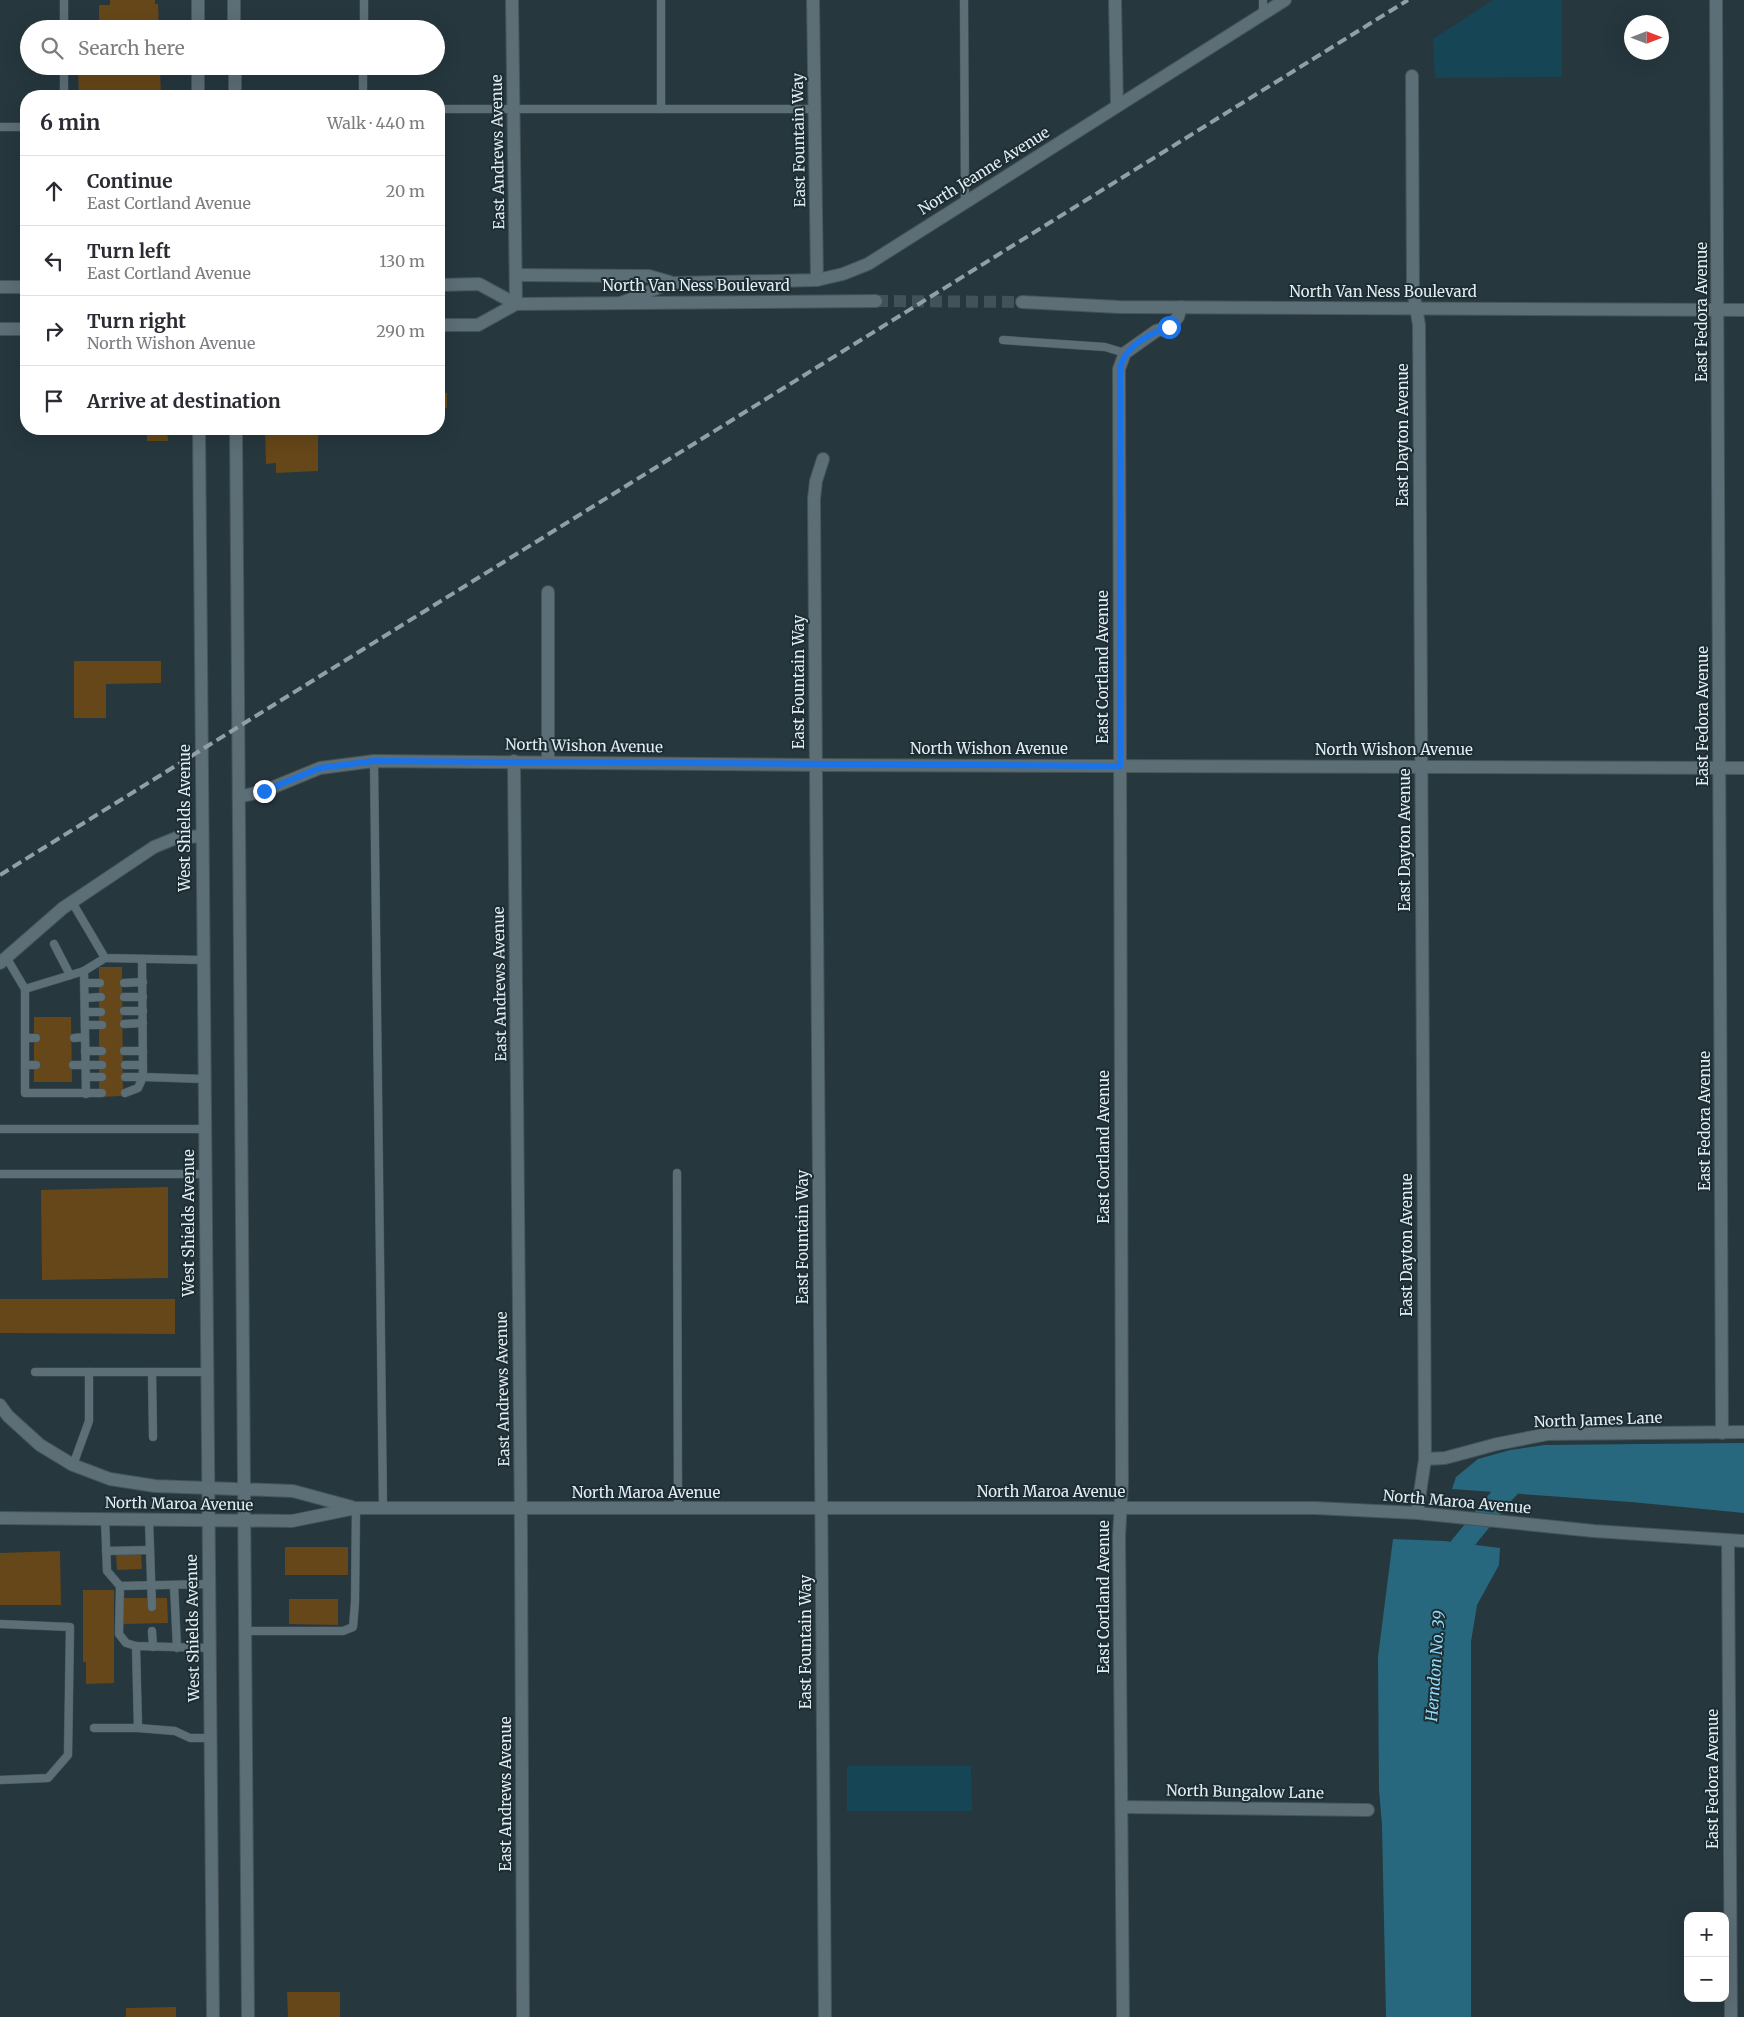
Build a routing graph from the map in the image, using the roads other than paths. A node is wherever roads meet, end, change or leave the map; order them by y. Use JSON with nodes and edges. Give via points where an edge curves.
{"nodes":[{"id":1,"x":64,"y":0,"type":"edge"},
{"id":2,"x":198,"y":0,"type":"edge"},
{"id":3,"x":234,"y":0,"type":"edge"},
{"id":4,"x":364,"y":0,"type":"edge"},
{"id":5,"x":512,"y":0,"type":"edge"},
{"id":6,"x":661,"y":0,"type":"edge"},
{"id":7,"x":813,"y":0,"type":"edge"},
{"id":8,"x":964,"y":0,"type":"edge"},
{"id":9,"x":1115,"y":0,"type":"edge"},
{"id":10,"x":1263,"y":0,"type":"edge"},
{"id":11,"x":1285,"y":0,"type":"edge"},
{"id":12,"x":1716,"y":0,"type":"edge"},
{"id":13,"x":1263,"y":13,"type":"junction"},
{"id":14,"x":64,"y":20,"type":"edge"},
{"id":15,"x":198,"y":20,"type":"edge"},
{"id":16,"x":234,"y":20,"type":"edge"},
{"id":17,"x":364,"y":20,"type":"edge"},
{"id":18,"x":64,"y":75,"type":"edge"},
{"id":19,"x":198,"y":75,"type":"edge"},
{"id":20,"x":235,"y":75,"type":"edge"},
{"id":21,"x":364,"y":75,"type":"edge"},
{"id":22,"x":1412,"y":76,"type":"dead end"},
{"id":23,"x":64,"y":90,"type":"edge"},
{"id":24,"x":198,"y":90,"type":"edge"},
{"id":25,"x":235,"y":90,"type":"edge"},
{"id":26,"x":364,"y":90,"type":"edge"},
{"id":27,"x":1117,"y":106,"type":"junction"},
{"id":28,"x":514,"y":109,"type":"junction"},
{"id":29,"x":661,"y":109,"type":"junction"},
{"id":30,"x":815,"y":109,"type":"junction"},
{"id":31,"x":445,"y":110,"type":"edge"},
{"id":32,"x":0,"y":127,"type":"edge"},
{"id":33,"x":20,"y":127,"type":"edge"},
{"id":34,"x":965,"y":201,"type":"junction"},
{"id":35,"x":516,"y":275,"type":"junction"},
{"id":36,"x":817,"y":280,"type":"junction"},
{"id":37,"x":673,"y":283,"type":"junction"},
{"id":38,"x":445,"y":285,"type":"edge"},
{"id":39,"x":20,"y":286,"type":"edge"},
{"id":40,"x":0,"y":287,"type":"edge"},
{"id":41,"x":876,"y":301,"type":"tunnel mouth"},
{"id":42,"x":1022,"y":302,"type":"tunnel mouth"},
{"id":43,"x":618,"y":303,"type":"junction"},
{"id":44,"x":516,"y":304,"type":"junction"},
{"id":45,"x":1181,"y":307,"type":"junction"},
{"id":46,"x":1416,"y":309,"type":"junction"},
{"id":47,"x":1718,"y":310,"type":"junction"},
{"id":48,"x":1744,"y":310,"type":"edge"},
{"id":49,"x":445,"y":325,"type":"edge"},
{"id":50,"x":0,"y":329,"type":"edge"},
{"id":51,"x":20,"y":329,"type":"edge"},
{"id":52,"x":1002,"y":340,"type":"dead end"},
{"id":53,"x":1125,"y":354,"type":"junction"},
{"id":54,"x":199,"y":435,"type":"edge"},
{"id":55,"x":236,"y":435,"type":"edge"},
{"id":56,"x":823,"y":459,"type":"dead end"},
{"id":57,"x":548,"y":592,"type":"dead end"},
{"id":58,"x":374,"y":761,"type":"junction"},
{"id":59,"x":514,"y":761,"type":"junction"},
{"id":60,"x":548,"y":762,"type":"junction"},
{"id":61,"x":816,"y":765,"type":"junction"},
{"id":62,"x":1120,"y":766,"type":"junction"},
{"id":63,"x":1420,"y":766,"type":"junction"},
{"id":64,"x":1720,"y":768,"type":"junction"},
{"id":65,"x":1744,"y":768,"type":"edge"},
{"id":66,"x":239,"y":797,"type":"junction"},
{"id":67,"x":202,"y":836,"type":"junction"},
{"id":68,"x":72,"y":902,"type":"junction"},
{"id":69,"x":54,"y":944,"type":"dead end"},
{"id":70,"x":105,"y":958,"type":"junction"},
{"id":71,"x":142,"y":959,"type":"junction"},
{"id":72,"x":3,"y":960,"type":"edge"},
{"id":73,"x":203,"y":960,"type":"junction"},
{"id":74,"x":84,"y":971,"type":"junction"},
{"id":75,"x":70,"y":975,"type":"junction"},
{"id":76,"x":142,"y":982,"type":"junction"},
{"id":77,"x":85,"y":983,"type":"junction"},
{"id":78,"x":100,"y":983,"type":"dead end"},
{"id":79,"x":124,"y":983,"type":"dead end"},
{"id":80,"x":25,"y":989,"type":"junction"},
{"id":81,"x":142,"y":997,"type":"junction"},
{"id":82,"x":85,"y":998,"type":"junction"},
{"id":83,"x":101,"y":998,"type":"dead end"},
{"id":84,"x":124,"y":998,"type":"dead end"},
{"id":85,"x":124,"y":1011,"type":"dead end"},
{"id":86,"x":142,"y":1011,"type":"junction"},
{"id":87,"x":85,"y":1012,"type":"junction"},
{"id":88,"x":101,"y":1012,"type":"dead end"},
{"id":89,"x":102,"y":1024,"type":"dead end"},
{"id":90,"x":124,"y":1024,"type":"dead end"},
{"id":91,"x":142,"y":1024,"type":"junction"},
{"id":92,"x":85,"y":1025,"type":"junction"},
{"id":93,"x":85,"y":1037,"type":"junction"},
{"id":94,"x":25,"y":1038,"type":"junction"},
{"id":95,"x":36,"y":1038,"type":"dead end"},
{"id":96,"x":74,"y":1038,"type":"dead end"},
{"id":97,"x":85,"y":1051,"type":"junction"},
{"id":98,"x":102,"y":1051,"type":"dead end"},
{"id":99,"x":124,"y":1051,"type":"dead end"},
{"id":100,"x":143,"y":1051,"type":"junction"},
{"id":101,"x":25,"y":1065,"type":"junction"},
{"id":102,"x":36,"y":1065,"type":"dead end"},
{"id":103,"x":74,"y":1065,"type":"dead end"},
{"id":104,"x":85,"y":1065,"type":"junction"},
{"id":105,"x":102,"y":1065,"type":"dead end"},
{"id":106,"x":125,"y":1065,"type":"dead end"},
{"id":107,"x":143,"y":1065,"type":"junction"},
{"id":108,"x":86,"y":1077,"type":"junction"},
{"id":109,"x":102,"y":1077,"type":"dead end"},
{"id":110,"x":125,"y":1077,"type":"dead end"},
{"id":111,"x":143,"y":1077,"type":"junction"},
{"id":112,"x":204,"y":1079,"type":"junction"},
{"id":113,"x":102,"y":1093,"type":"dead end"},
{"id":114,"x":125,"y":1093,"type":"dead end"},
{"id":115,"x":86,"y":1094,"type":"junction"},
{"id":116,"x":0,"y":1129,"type":"edge"},
{"id":117,"x":204,"y":1129,"type":"junction"},
{"id":118,"x":677,"y":1173,"type":"dead end"},
{"id":119,"x":0,"y":1174,"type":"edge"},
{"id":120,"x":205,"y":1174,"type":"junction"},
{"id":121,"x":35,"y":1372,"type":"dead end"},
{"id":122,"x":89,"y":1372,"type":"junction"},
{"id":123,"x":152,"y":1372,"type":"junction"},
{"id":124,"x":206,"y":1372,"type":"junction"},
{"id":125,"x":0,"y":1405,"type":"edge"},
{"id":126,"x":1744,"y":1432,"type":"edge"},
{"id":127,"x":1722,"y":1433,"type":"junction"},
{"id":128,"x":153,"y":1437,"type":"dead end"},
{"id":129,"x":1425,"y":1459,"type":"junction"},
{"id":130,"x":73,"y":1464,"type":"junction"},
{"id":131,"x":207,"y":1486,"type":"junction"},
{"id":132,"x":245,"y":1488,"type":"junction"},
{"id":133,"x":356,"y":1508,"type":"junction"},
{"id":134,"x":383,"y":1508,"type":"junction"},
{"id":135,"x":821,"y":1508,"type":"junction"},
{"id":136,"x":1121,"y":1508,"type":"junction"},
{"id":137,"x":521,"y":1509,"type":"junction"},
{"id":138,"x":678,"y":1509,"type":"junction"},
{"id":139,"x":1417,"y":1513,"type":"junction"},
{"id":140,"x":0,"y":1518,"type":"edge"},
{"id":141,"x":105,"y":1519,"type":"junction"},
{"id":142,"x":150,"y":1520,"type":"junction"},
{"id":143,"x":208,"y":1520,"type":"junction"},
{"id":144,"x":245,"y":1521,"type":"junction"},
{"id":145,"x":1728,"y":1541,"type":"junction"},
{"id":146,"x":1744,"y":1541,"type":"edge"},
{"id":147,"x":150,"y":1550,"type":"junction"},
{"id":148,"x":106,"y":1551,"type":"junction"},
{"id":149,"x":208,"y":1584,"type":"junction"},
{"id":150,"x":151,"y":1585,"type":"junction"},
{"id":151,"x":174,"y":1585,"type":"junction"},
{"id":152,"x":120,"y":1586,"type":"junction"},
{"id":153,"x":152,"y":1607,"type":"dead end"},
{"id":154,"x":0,"y":1624,"type":"edge"},
{"id":155,"x":152,"y":1630,"type":"dead end"},
{"id":156,"x":245,"y":1631,"type":"junction"},
{"id":157,"x":136,"y":1646,"type":"junction"},
{"id":158,"x":153,"y":1647,"type":"junction"},
{"id":159,"x":177,"y":1648,"type":"junction"},
{"id":160,"x":209,"y":1648,"type":"junction"},
{"id":161,"x":94,"y":1728,"type":"dead end"},
{"id":162,"x":138,"y":1728,"type":"junction"},
{"id":163,"x":210,"y":1738,"type":"junction"},
{"id":164,"x":0,"y":1780,"type":"edge"},
{"id":165,"x":1122,"y":1807,"type":"junction"},
{"id":166,"x":1368,"y":1810,"type":"dead end"},
{"id":167,"x":213,"y":2017,"type":"edge"},
{"id":168,"x":248,"y":2017,"type":"edge"},
{"id":169,"x":523,"y":2017,"type":"edge"},
{"id":170,"x":825,"y":2017,"type":"edge"},
{"id":171,"x":1123,"y":2017,"type":"edge"},
{"id":172,"x":1731,"y":2017,"type":"edge"}],
"edges":[{"from":1,"to":14,"type":"lane"},
{"from":2,"to":15,"type":"street"},
{"from":3,"to":16,"type":"street"},
{"from":4,"to":17,"type":"lane"},
{"from":5,"to":28,"type":"street","name":"East Andrews Avenue"},
{"from":6,"to":29,"type":"lane"},
{"from":7,"to":30,"type":"street","name":"East Fountain Way"},
{"from":8,"to":34,"type":"lane"},
{"from":9,"to":27,"type":"street"},
{"from":10,"to":13,"type":"lane"},
{"from":11,"to":13,"type":"street","name":"North Jeanne Avenue"},
{"from":12,"to":47,"type":"street","name":"East Fedora Avenue"},
{"from":13,"to":27,"type":"street","name":"North Jeanne Avenue"},
{"from":18,"to":23,"type":"lane"},
{"from":19,"to":24,"type":"street"},
{"from":20,"to":25,"type":"street"},
{"from":21,"to":26,"type":"lane"},
{"from":22,"to":46,"type":"street","name":"East Dayton Avenue","via":[[1413,290]]},
{"from":27,"to":34,"type":"street","name":"North Jeanne Avenue"},
{"from":28,"to":29,"type":"lane"},
{"from":28,"to":31,"type":"lane"},
{"from":28,"to":35,"type":"street","name":"East Andrews Avenue"},
{"from":29,"to":30,"type":"lane"},
{"from":30,"to":36,"type":"street","name":"East Fountain Way"},
{"from":32,"to":33,"type":"lane"},
{"from":34,"to":36,"type":"street","name":"North Jeanne Avenue","via":[[868,264]]},
{"from":35,"to":37,"type":"street","name":"North Jeanne Avenue","via":[[649,276]]},
{"from":35,"to":44,"type":"street","name":"East Andrews Avenue"},
{"from":36,"to":37,"type":"street","name":"North Jeanne Avenue"},
{"from":37,"to":43,"type":"street","name":"North Jeanne Avenue"},
{"from":38,"to":44,"type":"street","name":"North Van Ness Boulevard","via":[[479,284]]},
{"from":39,"to":40,"type":"street"},
{"from":41,"to":43,"type":"street","name":"North Van Ness Boulevard"},
{"from":42,"to":45,"type":"street","name":"North Van Ness Boulevard"},
{"from":43,"to":44,"type":"street","name":"North Van Ness Boulevard"},
{"from":44,"to":49,"type":"street","name":"North Van Ness Boulevard","via":[[478,325]]},
{"from":45,"to":46,"type":"street","name":"North Van Ness Boulevard"},
{"from":45,"to":53,"type":"street","via":[[1178,317],[1169,327],[1156,331]]},
{"from":46,"to":47,"type":"street","name":"North Van Ness Boulevard"},
{"from":46,"to":63,"type":"street","name":"East Dayton Avenue","via":[[1419,325]]},
{"from":47,"to":48,"type":"street","name":"North Van Ness Boulevard"},
{"from":47,"to":64,"type":"street","name":"East Fedora Avenue"},
{"from":50,"to":51,"type":"street"},
{"from":52,"to":53,"type":"lane","via":[[1105,346]]},
{"from":53,"to":62,"type":"street","name":"East Cortland Avenue","via":[[1120,369]]},
{"from":54,"to":67,"type":"street","name":"West Shields Avenue"},
{"from":55,"to":66,"type":"street"},
{"from":56,"to":61,"type":"street","name":"East Fountain Way","via":[[814,499]]},
{"from":57,"to":60,"type":"street"},
{"from":58,"to":59,"type":"street","name":"North Wishon Avenue"},
{"from":58,"to":66,"type":"street","name":"North Wishon Avenue","via":[[320,768],[264,791]]},
{"from":58,"to":134,"type":"lane"},
{"from":59,"to":60,"type":"street","name":"North Wishon Avenue"},
{"from":59,"to":137,"type":"street","name":"East Andrews Avenue"},
{"from":60,"to":61,"type":"street","name":"North Wishon Avenue"},
{"from":61,"to":62,"type":"street","name":"North Wishon Avenue"},
{"from":61,"to":135,"type":"street","name":"East Fountain Way"},
{"from":62,"to":63,"type":"street","name":"North Wishon Avenue"},
{"from":62,"to":136,"type":"street","name":"East Cortland Avenue"},
{"from":63,"to":64,"type":"street","name":"North Wishon Avenue"},
{"from":63,"to":129,"type":"street","name":"East Dayton Avenue"},
{"from":64,"to":65,"type":"street","name":"North Wishon Avenue"},
{"from":64,"to":127,"type":"street","name":"East Fedora Avenue"},
{"from":66,"to":132,"type":"street"},
{"from":67,"to":68,"type":"street","via":[[176,838],[154,847]]},
{"from":67,"to":73,"type":"street","name":"West Shields Avenue"},
{"from":68,"to":70,"type":"lane"},
{"from":68,"to":72,"type":"street"},
{"from":69,"to":75,"type":"lane"},
{"from":70,"to":71,"type":"lane"},
{"from":70,"to":74,"type":"lane"},
{"from":71,"to":73,"type":"lane"},
{"from":71,"to":76,"type":"lane"},
{"from":72,"to":80,"type":"lane"},
{"from":73,"to":112,"type":"street","name":"West Shields Avenue"},
{"from":74,"to":75,"type":"lane"},
{"from":74,"to":77,"type":"lane"},
{"from":75,"to":80,"type":"lane"},
{"from":76,"to":79,"type":"lane"},
{"from":76,"to":81,"type":"lane"},
{"from":77,"to":78,"type":"lane"},
{"from":77,"to":82,"type":"lane"},
{"from":80,"to":94,"type":"lane"},
{"from":81,"to":84,"type":"lane"},
{"from":81,"to":86,"type":"lane"},
{"from":82,"to":83,"type":"lane"},
{"from":82,"to":87,"type":"lane"},
{"from":85,"to":86,"type":"lane"},
{"from":86,"to":91,"type":"lane"},
{"from":87,"to":88,"type":"lane"},
{"from":87,"to":92,"type":"lane"},
{"from":89,"to":92,"type":"lane"},
{"from":90,"to":91,"type":"lane"},
{"from":91,"to":100,"type":"lane"},
{"from":92,"to":93,"type":"lane"},
{"from":93,"to":96,"type":"lane"},
{"from":93,"to":97,"type":"lane"},
{"from":94,"to":95,"type":"lane"},
{"from":94,"to":101,"type":"lane"},
{"from":97,"to":98,"type":"lane"},
{"from":97,"to":104,"type":"lane"},
{"from":99,"to":100,"type":"lane"},
{"from":100,"to":107,"type":"lane"},
{"from":101,"to":102,"type":"lane"},
{"from":101,"to":115,"type":"lane","via":[[25,1093]]},
{"from":103,"to":104,"type":"lane"},
{"from":104,"to":105,"type":"lane"},
{"from":104,"to":108,"type":"lane"},
{"from":106,"to":107,"type":"lane"},
{"from":107,"to":111,"type":"lane"},
{"from":108,"to":109,"type":"lane"},
{"from":108,"to":115,"type":"lane"},
{"from":110,"to":111,"type":"lane"},
{"from":111,"to":112,"type":"lane"},
{"from":111,"to":114,"type":"lane","via":[[138,1088]]},
{"from":112,"to":117,"type":"street","name":"West Shields Avenue"},
{"from":113,"to":115,"type":"lane"},
{"from":116,"to":117,"type":"lane"},
{"from":117,"to":120,"type":"street","name":"West Shields Avenue"},
{"from":118,"to":138,"type":"lane"},
{"from":119,"to":120,"type":"lane"},
{"from":120,"to":124,"type":"street","name":"West Shields Avenue"},
{"from":121,"to":122,"type":"lane"},
{"from":122,"to":123,"type":"lane"},
{"from":122,"to":130,"type":"lane","via":[[89,1421]]},
{"from":123,"to":124,"type":"lane"},
{"from":123,"to":128,"type":"lane"},
{"from":124,"to":131,"type":"street","name":"West Shields Avenue"},
{"from":125,"to":130,"type":"street","via":[[26,1434]]},
{"from":126,"to":127,"type":"street","name":"North James Lane"},
{"from":127,"to":129,"type":"street","name":"North James Lane","via":[[1548,1434],[1445,1458]]},
{"from":129,"to":139,"type":"street","name":"East Dayton Avenue"},
{"from":130,"to":131,"type":"street","via":[[91,1473],[134,1483]]},
{"from":131,"to":132,"type":"street","name":"North Maroa Avenue"},
{"from":131,"to":143,"type":"street","name":"West Shields Avenue"},
{"from":132,"to":133,"type":"street","name":"North Maroa Avenue","via":[[293,1491]]},
{"from":132,"to":144,"type":"street"},
{"from":133,"to":134,"type":"street","name":"North Maroa Avenue"},
{"from":133,"to":144,"type":"street","name":"North Maroa Avenue","via":[[292,1520]]},
{"from":133,"to":156,"type":"lane","via":[[353,1627],[343,1631]]},
{"from":134,"to":137,"type":"street","name":"North Maroa Avenue"},
{"from":135,"to":136,"type":"street","name":"North Maroa Avenue"},
{"from":135,"to":138,"type":"street","name":"North Maroa Avenue"},
{"from":135,"to":170,"type":"street","name":"East Fountain Way"},
{"from":136,"to":139,"type":"street","name":"North Maroa Avenue","via":[[1315,1508]]},
{"from":136,"to":165,"type":"street","name":"East Cortland Avenue"},
{"from":137,"to":138,"type":"street","name":"North Maroa Avenue"},
{"from":137,"to":169,"type":"street","name":"East Andrews Avenue"},
{"from":139,"to":145,"type":"street","name":"North Maroa Avenue"},
{"from":140,"to":141,"type":"street","name":"North Maroa Avenue"},
{"from":141,"to":142,"type":"street","name":"North Maroa Avenue"},
{"from":141,"to":148,"type":"lane"},
{"from":142,"to":143,"type":"street","name":"North Maroa Avenue"},
{"from":142,"to":147,"type":"lane"},
{"from":143,"to":144,"type":"street","name":"North Maroa Avenue"},
{"from":143,"to":149,"type":"street","name":"West Shields Avenue"},
{"from":144,"to":156,"type":"street"},
{"from":145,"to":146,"type":"street","name":"North Maroa Avenue"},
{"from":145,"to":172,"type":"street","name":"East Fedora Avenue"},
{"from":147,"to":148,"type":"lane"},
{"from":147,"to":150,"type":"lane"},
{"from":148,"to":152,"type":"lane","via":[[106,1570]]},
{"from":149,"to":151,"type":"lane"},
{"from":149,"to":160,"type":"street","name":"West Shields Avenue"},
{"from":150,"to":151,"type":"lane"},
{"from":150,"to":152,"type":"lane"},
{"from":150,"to":153,"type":"lane"},
{"from":151,"to":159,"type":"lane"},
{"from":152,"to":157,"type":"lane","via":[[119,1634],[126,1643]]},
{"from":154,"to":164,"type":"lane","via":[[70,1627],[68,1755],[48,1778]]},
{"from":155,"to":158,"type":"lane"},
{"from":156,"to":168,"type":"street"},
{"from":157,"to":158,"type":"lane"},
{"from":157,"to":162,"type":"lane"},
{"from":158,"to":159,"type":"lane"},
{"from":159,"to":160,"type":"lane"},
{"from":160,"to":163,"type":"street","name":"West Shields Avenue"},
{"from":161,"to":162,"type":"lane"},
{"from":162,"to":163,"type":"lane","via":[[175,1731],[190,1738]]},
{"from":163,"to":167,"type":"street","name":"West Shields Avenue"},
{"from":165,"to":166,"type":"street","name":"North Bungalow Lane"},
{"from":165,"to":171,"type":"street","name":"East Cortland Avenue"}]}
